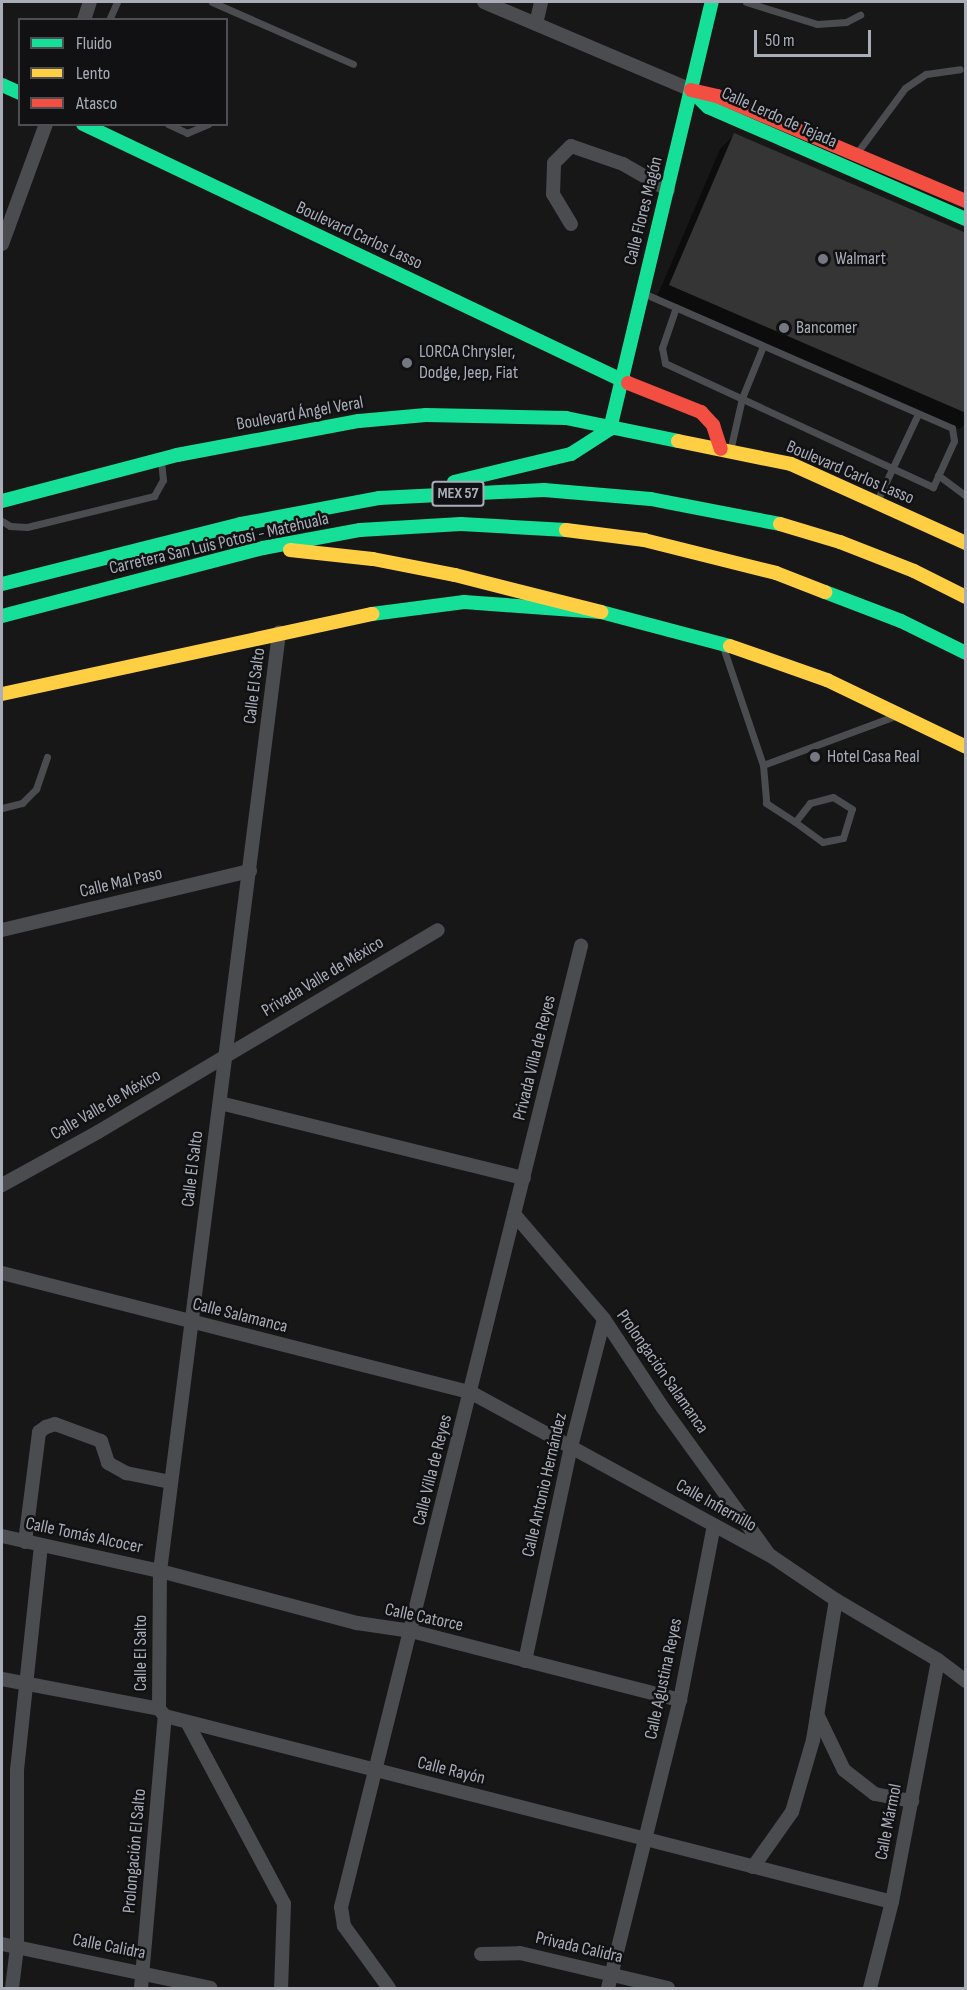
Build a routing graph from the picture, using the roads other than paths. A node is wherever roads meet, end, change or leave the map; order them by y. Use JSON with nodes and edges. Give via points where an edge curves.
{"nodes":[{"id":1,"x":90,"y":2,"type":"edge"},
{"id":2,"x":117,"y":2,"type":"edge"},
{"id":3,"x":212,"y":2,"type":"edge"},
{"id":4,"x":484,"y":2,"type":"edge"},
{"id":5,"x":541,"y":2,"type":"edge"},
{"id":6,"x":712,"y":2,"type":"edge"},
{"id":7,"x":746,"y":2,"type":"edge"},
{"id":8,"x":860,"y":15,"type":"dead end"},
{"id":9,"x":85,"y":18,"type":"edge"},
{"id":10,"x":110,"y":18,"type":"edge"},
{"id":11,"x":536,"y":24,"type":"junction"},
{"id":12,"x":353,"y":64,"type":"dead end"},
{"id":13,"x":960,"y":69,"type":"dead end"},
{"id":14,"x":2,"y":85,"type":"edge"},
{"id":15,"x":691,"y":90,"type":"junction"},
{"id":16,"x":18,"y":92,"type":"edge"},
{"id":17,"x":45,"y":126,"type":"edge"},
{"id":18,"x":87,"y":126,"type":"edge"},
{"id":19,"x":172,"y":126,"type":"edge"},
{"id":20,"x":203,"y":126,"type":"edge"},
{"id":21,"x":855,"y":156,"type":"junction"},
{"id":22,"x":668,"y":190,"type":"junction"},
{"id":23,"x":966,"y":201,"type":"edge"},
{"id":24,"x":966,"y":219,"type":"edge"},
{"id":25,"x":572,"y":224,"type":"dead end"},
{"id":26,"x":2,"y":244,"type":"edge"},
{"id":27,"x":643,"y":293,"type":"junction"},
{"id":28,"x":676,"y":308,"type":"junction"},
{"id":29,"x":764,"y":346,"type":"junction"},
{"id":30,"x":620,"y":380,"type":"junction"},
{"id":31,"x":742,"y":398,"type":"junction"},
{"id":32,"x":918,"y":414,"type":"junction"},
{"id":33,"x":610,"y":429,"type":"junction"},
{"id":34,"x":725,"y":450,"type":"junction"},
{"id":35,"x":160,"y":459,"type":"junction"},
{"id":36,"x":893,"y":469,"type":"junction"},
{"id":37,"x":938,"y":475,"type":"junction"},
{"id":38,"x":966,"y":496,"type":"edge"},
{"id":39,"x":379,"y":498,"type":"junction"},
{"id":40,"x":2,"y":501,"type":"edge"},
{"id":41,"x":877,"y":502,"type":"junction"},
{"id":42,"x":2,"y":521,"type":"edge"},
{"id":43,"x":962,"y":537,"type":"edge"},
{"id":44,"x":264,"y":548,"type":"junction"},
{"id":45,"x":2,"y":584,"type":"edge"},
{"id":46,"x":966,"y":597,"type":"edge"},
{"id":47,"x":601,"y":612,"type":"junction"},
{"id":48,"x":2,"y":616,"type":"edge"},
{"id":49,"x":279,"y":633,"type":"junction"},
{"id":50,"x":722,"y":645,"type":"junction"},
{"id":51,"x":966,"y":653,"type":"edge"},
{"id":52,"x":2,"y":694,"type":"edge"},
{"id":53,"x":899,"y":715,"type":"junction"},
{"id":54,"x":966,"y":747,"type":"edge"},
{"id":55,"x":47,"y":757,"type":"dead end"},
{"id":56,"x":763,"y":765,"type":"junction"},
{"id":57,"x":2,"y":808,"type":"edge"},
{"id":58,"x":795,"y":822,"type":"junction"},
{"id":59,"x":250,"y":871,"type":"junction"},
{"id":60,"x":2,"y":930,"type":"edge"},
{"id":61,"x":438,"y":930,"type":"dead end"},
{"id":62,"x":581,"y":946,"type":"dead end"},
{"id":63,"x":227,"y":1055,"type":"junction"},
{"id":64,"x":220,"y":1103,"type":"junction"},
{"id":65,"x":524,"y":1178,"type":"junction"},
{"id":66,"x":2,"y":1185,"type":"edge"},
{"id":67,"x":514,"y":1214,"type":"junction"},
{"id":68,"x":2,"y":1273,"type":"edge"},
{"id":69,"x":604,"y":1319,"type":"junction"},
{"id":70,"x":193,"y":1323,"type":"junction"},
{"id":71,"x":470,"y":1392,"type":"junction"},
{"id":72,"x":571,"y":1447,"type":"junction"},
{"id":73,"x":171,"y":1482,"type":"junction"},
{"id":74,"x":714,"y":1525,"type":"junction"},
{"id":75,"x":2,"y":1536,"type":"edge"},
{"id":76,"x":25,"y":1542,"type":"junction"},
{"id":77,"x":41,"y":1546,"type":"junction"},
{"id":78,"x":771,"y":1556,"type":"junction"},
{"id":79,"x":160,"y":1571,"type":"junction"},
{"id":80,"x":836,"y":1600,"type":"junction"},
{"id":81,"x":411,"y":1631,"type":"junction"},
{"id":82,"x":938,"y":1660,"type":"junction"},
{"id":83,"x":525,"y":1661,"type":"junction"},
{"id":84,"x":2,"y":1679,"type":"edge"},
{"id":85,"x":966,"y":1681,"type":"edge"},
{"id":86,"x":24,"y":1684,"type":"junction"},
{"id":87,"x":680,"y":1700,"type":"junction"},
{"id":88,"x":162,"y":1713,"type":"junction"},
{"id":89,"x":817,"y":1713,"type":"junction"},
{"id":90,"x":187,"y":1722,"type":"junction"},
{"id":91,"x":377,"y":1770,"type":"junction"},
{"id":92,"x":912,"y":1801,"type":"junction"},
{"id":93,"x":644,"y":1839,"type":"junction"},
{"id":94,"x":753,"y":1867,"type":"junction"},
{"id":95,"x":892,"y":1902,"type":"junction"},
{"id":96,"x":2,"y":1944,"type":"edge"},
{"id":97,"x":17,"y":1947,"type":"junction"},
{"id":98,"x":481,"y":1954,"type":"dead end"},
{"id":99,"x":142,"y":1972,"type":"junction"},
{"id":100,"x":612,"y":1973,"type":"junction"},
{"id":101,"x":12,"y":1989,"type":"edge"},
{"id":102,"x":141,"y":1989,"type":"edge"},
{"id":103,"x":210,"y":1989,"type":"edge"},
{"id":104,"x":281,"y":1989,"type":"edge"},
{"id":105,"x":389,"y":1989,"type":"edge"},
{"id":106,"x":608,"y":1989,"type":"edge"},
{"id":107,"x":668,"y":1989,"type":"edge"},
{"id":108,"x":870,"y":1989,"type":"edge"}],
"edges":[{"from":1,"to":9,"type":"street"},
{"from":2,"to":10,"type":"lane"},
{"from":3,"to":12,"type":"lane"},
{"from":4,"to":11,"type":"street","name":"Calle Lerdo de Tejada"},
{"from":5,"to":11,"type":"street"},
{"from":6,"to":15,"type":"main road","name":"Calle Flores Magón"},
{"from":7,"to":8,"type":"lane","via":[[817,24],[846,22]]},
{"from":11,"to":15,"type":"street","name":"Calle Lerdo de Tejada"},
{"from":13,"to":21,"type":"lane","via":[[926,74],[905,88]]},
{"from":14,"to":16,"type":"main road"},
{"from":15,"to":21,"type":"main road","name":"Calle Lerdo de Tejada","via":[[717,96]]},
{"from":15,"to":22,"type":"main road","name":"Calle Flores Magón"},
{"from":15,"to":24,"type":"main road","name":"Calle Lerdo de Tejada","via":[[708,107]]},
{"from":17,"to":26,"type":"street"},
{"from":18,"to":30,"type":"main road","name":"Boulevard Carlos Lasso"},
{"from":19,"to":20,"type":"lane","via":[[187,133]]},
{"from":21,"to":23,"type":"main road","name":"Calle Lerdo de Tejada"},
{"from":22,"to":25,"type":"street","via":[[623,164],[571,146],[554,163],[553,194]]},
{"from":22,"to":27,"type":"main road","name":"Calle Flores Magón"},
{"from":27,"to":28,"type":"lane"},
{"from":27,"to":30,"type":"main road","name":"Calle Flores Magón"},
{"from":28,"to":29,"type":"lane"},
{"from":28,"to":31,"type":"lane","via":[[662,348],[665,363]]},
{"from":29,"to":31,"type":"lane"},
{"from":29,"to":32,"type":"lane"},
{"from":30,"to":33,"type":"main road","name":"Calle Flores Magón"},
{"from":30,"to":34,"type":"main road","name":"Boulevard Carlos Lasso","via":[[701,412]]},
{"from":31,"to":34,"type":"lane"},
{"from":31,"to":36,"type":"lane"},
{"from":32,"to":36,"type":"lane"},
{"from":32,"to":37,"type":"lane","via":[[952,429],[954,441]]},
{"from":33,"to":34,"type":"main road","name":"Boulevard Carlos Lasso"},
{"from":33,"to":35,"type":"main road","name":"Boulevard Ángel Veral","via":[[566,418],[426,415],[358,421]]},
{"from":33,"to":39,"type":"main road","via":[[571,454]]},
{"from":34,"to":41,"type":"main road","name":"Boulevard Carlos Lasso","via":[[791,464]]},
{"from":35,"to":40,"type":"main road","name":"Boulevard Ángel Veral"},
{"from":35,"to":42,"type":"lane","via":[[163,480],[154,496],[27,527]]},
{"from":36,"to":37,"type":"lane","via":[[933,487]]},
{"from":36,"to":41,"type":"lane"},
{"from":37,"to":38,"type":"lane"},
{"from":39,"to":45,"type":"main road","name":"Carretera San Luis Potosi - Matehuala","number":"MEX 57","via":[[241,524]]},
{"from":39,"to":46,"type":"main road","name":"Carretera San Luis Potosi - Matehuala","number":"MEX 57","via":[[544,490],[651,499],[769,522],[840,542],[914,571]]},
{"from":41,"to":43,"type":"main road","name":"Boulevard Carlos Lasso"},
{"from":44,"to":47,"type":"main road","via":[[373,559],[513,587]]},
{"from":44,"to":48,"type":"main road","name":"Carretera San Luis Potosi - Matehuala","number":"MEX 57"},
{"from":44,"to":51,"type":"main road","name":"Carretera San Luis Potosi - Matehuala","number":"MEX 57","via":[[360,530],[461,524],[535,526],[644,540],[776,573],[901,621]]},
{"from":47,"to":49,"type":"main road","via":[[464,602],[377,613]]},
{"from":47,"to":50,"type":"main road"},
{"from":49,"to":52,"type":"main road"},
{"from":49,"to":59,"type":"street","name":"Calle El Salto"},
{"from":50,"to":53,"type":"main road","via":[[827,680]]},
{"from":50,"to":56,"type":"lane"},
{"from":53,"to":54,"type":"main road"},
{"from":53,"to":56,"type":"lane"},
{"from":55,"to":57,"type":"lane","via":[[36,789],[22,803]]},
{"from":56,"to":58,"type":"lane","via":[[766,802]]},
{"from":58,"to":58,"type":"lane","via":[[823,842],[843,838],[852,809],[833,796],[810,803]]},
{"from":59,"to":60,"type":"street","name":"Calle Mal Paso"},
{"from":59,"to":63,"type":"street","name":"Calle El Salto"},
{"from":61,"to":63,"type":"street","name":"Privada Valle de México"},
{"from":62,"to":65,"type":"street","name":"Privada Villa de Reyes"},
{"from":63,"to":64,"type":"street","name":"Calle El Salto"},
{"from":63,"to":66,"type":"street","name":"Calle Valle de México"},
{"from":64,"to":65,"type":"street"},
{"from":64,"to":70,"type":"street","name":"Calle El Salto"},
{"from":65,"to":67,"type":"street","name":"Calle Villa de Reyes"},
{"from":67,"to":69,"type":"street","name":"Prolongación Salamanca"},
{"from":67,"to":71,"type":"street","name":"Calle Villa de Reyes"},
{"from":68,"to":70,"type":"street","name":"Calle Salamanca"},
{"from":69,"to":72,"type":"street","name":"Calle Antonio Hernández"},
{"from":69,"to":78,"type":"street","name":"Prolongación Salamanca","via":[[663,1408]]},
{"from":70,"to":71,"type":"street","name":"Calle Salamanca"},
{"from":70,"to":73,"type":"street","name":"Calle El Salto"},
{"from":71,"to":72,"type":"street","name":"Calle Infiernillo"},
{"from":71,"to":81,"type":"street","name":"Calle Villa de Reyes"},
{"from":72,"to":74,"type":"street","name":"Calle Infiernillo"},
{"from":72,"to":83,"type":"street","name":"Calle Antonio Hernández"},
{"from":73,"to":76,"type":"street","via":[[126,1473],[108,1463],[101,1441],[55,1424],[46,1427],[39,1432]]},
{"from":73,"to":79,"type":"street","name":"Calle El Salto"},
{"from":74,"to":78,"type":"street","name":"Calle Infiernillo"},
{"from":74,"to":87,"type":"street","name":"Calle Agustina Reyes"},
{"from":75,"to":76,"type":"street","name":"Calle Tomás Alcocer"},
{"from":76,"to":77,"type":"street","name":"Calle Tomás Alcocer"},
{"from":77,"to":79,"type":"street","name":"Calle Tomás Alcocer"},
{"from":77,"to":86,"type":"street"},
{"from":78,"to":80,"type":"street","name":"Calle Infiernillo"},
{"from":79,"to":81,"type":"street","name":"Calle Catorce","via":[[357,1623]]},
{"from":79,"to":88,"type":"street","name":"Calle El Salto"},
{"from":80,"to":82,"type":"street","name":"Calle Infiernillo"},
{"from":80,"to":89,"type":"street"},
{"from":81,"to":83,"type":"street","name":"Calle Catorce"},
{"from":81,"to":91,"type":"street","name":"Calle Villa de Reyes"},
{"from":82,"to":85,"type":"street","name":"Calle Infiernillo"},
{"from":82,"to":92,"type":"street","name":"Calle Mármol"},
{"from":83,"to":87,"type":"street","name":"Calle Catorce"},
{"from":84,"to":86,"type":"street","name":"Calle Rayón"},
{"from":86,"to":88,"type":"street","name":"Calle Rayón"},
{"from":86,"to":97,"type":"street","via":[[17,1770]]},
{"from":87,"to":93,"type":"street","name":"Calle Agustina Reyes"},
{"from":88,"to":90,"type":"street","name":"Calle Rayón"},
{"from":88,"to":99,"type":"street","name":"Prolongación El Salto"},
{"from":89,"to":92,"type":"street","via":[[844,1770],[875,1794]]},
{"from":89,"to":94,"type":"street","via":[[792,1812]]},
{"from":90,"to":91,"type":"street","name":"Calle Rayón"},
{"from":90,"to":104,"type":"street","via":[[284,1904]]},
{"from":91,"to":93,"type":"street","name":"Calle Rayón"},
{"from":91,"to":105,"type":"street","name":"Calle Villa de Reyes","via":[[341,1907],[344,1926]]},
{"from":92,"to":95,"type":"street","name":"Calle Mármol"},
{"from":93,"to":94,"type":"street","name":"Calle Rayón"},
{"from":93,"to":100,"type":"street","name":"Calle Agustina Reyes"},
{"from":94,"to":95,"type":"street","name":"Calle Rayón"},
{"from":95,"to":108,"type":"street","name":"Calle Mármol"},
{"from":96,"to":97,"type":"street","name":"Calle Calidra"},
{"from":97,"to":99,"type":"street","name":"Calle Calidra"},
{"from":97,"to":101,"type":"street"},
{"from":98,"to":100,"type":"street","name":"Privada Calidra","via":[[520,1953]]},
{"from":99,"to":102,"type":"street","name":"Prolongación El Salto"},
{"from":99,"to":103,"type":"street","name":"Calle Calidra"},
{"from":100,"to":106,"type":"street","name":"Calle Agustina Reyes"},
{"from":100,"to":107,"type":"street","name":"Privada Calidra"}]}
